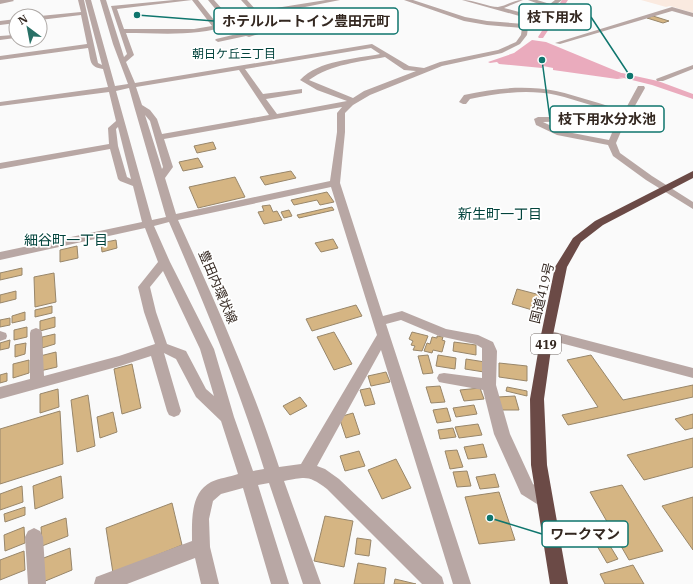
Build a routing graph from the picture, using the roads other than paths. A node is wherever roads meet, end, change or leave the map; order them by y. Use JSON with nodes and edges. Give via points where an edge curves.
{"nodes":[{"id":1,"x":81,"y":0,"type":"edge"},
{"id":2,"x":88,"y":0,"type":"edge"},
{"id":3,"x":103,"y":0,"type":"edge"},
{"id":4,"x":111,"y":0,"type":"edge"},
{"id":5,"x":183,"y":0,"type":"edge"},
{"id":6,"x":190,"y":0,"type":"edge"},
{"id":7,"x":195,"y":0,"type":"edge"},
{"id":8,"x":211,"y":0,"type":"edge"},
{"id":9,"x":244,"y":0,"type":"edge"},
{"id":10,"x":337,"y":0,"type":"edge"},
{"id":11,"x":407,"y":0,"type":"edge"},
{"id":12,"x":469,"y":0,"type":"edge"},
{"id":13,"x":520,"y":0,"type":"edge"},
{"id":14,"x":531,"y":0,"type":"edge"},
{"id":15,"x":559,"y":0,"type":"edge"},
{"id":16,"x":11,"y":1,"type":"dead end"},
{"id":17,"x":0,"y":2,"type":"edge"},
{"id":18,"x":150,"y":2,"type":"edge"},
{"id":19,"x":160,"y":2,"type":"edge"},
{"id":20,"x":550,"y":6,"type":"junction"},
{"id":21,"x":296,"y":7,"type":"junction"},
{"id":22,"x":496,"y":9,"type":"junction"},
{"id":23,"x":83,"y":13,"type":"junction"},
{"id":24,"x":255,"y":13,"type":"junction"},
{"id":25,"x":693,"y":15,"type":"edge"},
{"id":26,"x":48,"y":17,"type":"edge"},
{"id":27,"x":114,"y":17,"type":"junction"},
{"id":28,"x":534,"y":18,"type":"junction"},
{"id":29,"x":231,"y":23,"type":"junction"},
{"id":30,"x":525,"y":26,"type":"junction"},
{"id":31,"x":216,"y":28,"type":"junction"},
{"id":32,"x":92,"y":30,"type":"junction"},
{"id":33,"x":266,"y":30,"type":"dead end"},
{"id":34,"x":122,"y":31,"type":"junction"},
{"id":35,"x":249,"y":35,"type":"junction"},
{"id":36,"x":218,"y":40,"type":"dead end"},
{"id":37,"x":558,"y":43,"type":"dead end"},
{"id":38,"x":91,"y":46,"type":"junction"},
{"id":39,"x":387,"y":55,"type":"junction"},
{"id":40,"x":0,"y":58,"type":"edge"},
{"id":41,"x":123,"y":61,"type":"junction"},
{"id":42,"x":693,"y":67,"type":"edge"},
{"id":43,"x":107,"y":68,"type":"junction"},
{"id":44,"x":241,"y":68,"type":"junction"},
{"id":45,"x":424,"y":70,"type":"junction"},
{"id":46,"x":660,"y":79,"type":"dead end"},
{"id":47,"x":132,"y":85,"type":"junction"},
{"id":48,"x":641,"y":88,"type":"dead end"},
{"id":49,"x":112,"y":89,"type":"junction"},
{"id":50,"x":299,"y":91,"type":"dead end"},
{"id":51,"x":261,"y":97,"type":"junction"},
{"id":52,"x":352,"y":102,"type":"junction"},
{"id":53,"x":463,"y":102,"type":"dead end"},
{"id":54,"x":0,"y":104,"type":"edge"},
{"id":55,"x":138,"y":106,"type":"junction"},
{"id":56,"x":627,"y":113,"type":"junction"},
{"id":57,"x":275,"y":117,"type":"junction"},
{"id":58,"x":120,"y":120,"type":"junction"},
{"id":59,"x":619,"y":126,"type":"junction"},
{"id":60,"x":158,"y":136,"type":"junction"},
{"id":61,"x":612,"y":143,"type":"junction"},
{"id":62,"x":114,"y":146,"type":"junction"},
{"id":63,"x":0,"y":166,"type":"edge"},
{"id":64,"x":693,"y":174,"type":"edge"},
{"id":65,"x":160,"y":178,"type":"junction"},
{"id":66,"x":335,"y":183,"type":"junction"},
{"id":67,"x":137,"y":184,"type":"junction"},
{"id":68,"x":664,"y":188,"type":"junction"},
{"id":69,"x":693,"y":206,"type":"edge"},
{"id":70,"x":172,"y":218,"type":"junction"},
{"id":71,"x":148,"y":223,"type":"junction"},
{"id":72,"x":0,"y":256,"type":"edge"},
{"id":73,"x":164,"y":262,"type":"junction"},
{"id":74,"x":381,"y":328,"type":"junction"},
{"id":75,"x":36,"y":333,"type":"dead end"},
{"id":76,"x":547,"y":335,"type":"junction"},
{"id":77,"x":159,"y":348,"type":"junction"},
{"id":78,"x":693,"y":373,"type":"edge"},
{"id":79,"x":444,"y":378,"type":"dead end"},
{"id":80,"x":37,"y":383,"type":"junction"},
{"id":81,"x":489,"y":385,"type":"junction"},
{"id":82,"x":0,"y":393,"type":"edge"},
{"id":83,"x":174,"y":410,"type":"dead end"},
{"id":84,"x":227,"y":418,"type":"junction"},
{"id":85,"x":306,"y":470,"type":"junction"},
{"id":86,"x":274,"y":476,"type":"junction"},
{"id":87,"x":248,"y":479,"type":"junction"},
{"id":88,"x":544,"y":501,"type":"junction"},
{"id":89,"x":34,"y":537,"type":"dead end"},
{"id":90,"x":200,"y":547,"type":"junction"},
{"id":91,"x":37,"y":584,"type":"edge"},
{"id":92,"x":103,"y":584,"type":"edge"},
{"id":93,"x":210,"y":584,"type":"edge"},
{"id":94,"x":280,"y":584,"type":"edge"},
{"id":95,"x":312,"y":584,"type":"edge"},
{"id":96,"x":435,"y":584,"type":"edge"},
{"id":97,"x":462,"y":584,"type":"edge"},
{"id":98,"x":559,"y":584,"type":"edge"}],
"edges":[{"from":1,"to":23,"type":"street"},
{"from":2,"to":32,"type":"street"},
{"from":3,"to":27,"type":"street","name":"豊田内環状線"},
{"from":4,"to":27,"type":"street"},
{"from":5,"to":6,"type":"street"},
{"from":5,"to":19,"type":"street"},
{"from":7,"to":31,"type":"street"},
{"from":8,"to":29,"type":"street"},
{"from":9,"to":24,"type":"street"},
{"from":10,"to":21,"type":"street"},
{"from":11,"to":30,"type":"street","via":[[464,19]]},
{"from":12,"to":22,"type":"street"},
{"from":13,"to":22,"type":"street"},
{"from":14,"to":20,"type":"street"},
{"from":15,"to":20,"type":"street"},
{"from":16,"to":17,"type":"street"},
{"from":18,"to":19,"type":"street"},
{"from":18,"to":27,"type":"street"},
{"from":20,"to":28,"type":"street"},
{"from":21,"to":24,"type":"street","via":[[282,6]]},
{"from":21,"to":24,"type":"street","via":[[306,18],[267,23]]},
{"from":22,"to":28,"type":"street"},
{"from":23,"to":26,"type":"street"},
{"from":23,"to":32,"type":"street"},
{"from":24,"to":29,"type":"street"},
{"from":25,"to":37,"type":"street","via":[[672,8]]},
{"from":27,"to":34,"type":"street"},
{"from":27,"to":41,"type":"street","name":"豊田内環状線"},
{"from":28,"to":30,"type":"street"},
{"from":29,"to":31,"type":"street"},
{"from":29,"to":35,"type":"street"},
{"from":30,"to":45,"type":"street","via":[[524,35],[518,43],[500,52],[440,64]]},
{"from":31,"to":34,"type":"street","via":[[194,31]]},
{"from":32,"to":38,"type":"street"},
{"from":32,"to":43,"type":"street"},
{"from":33,"to":35,"type":"street"},
{"from":34,"to":41,"type":"street","via":[[132,55]]},
{"from":35,"to":36,"type":"street"},
{"from":38,"to":40,"type":"street"},
{"from":38,"to":43,"type":"street","via":[[97,66]]},
{"from":39,"to":44,"type":"street","via":[[372,46]]},
{"from":39,"to":45,"type":"street","via":[[407,68]]},
{"from":39,"to":52,"type":"street","via":[[327,66],[304,80]]},
{"from":41,"to":47,"type":"street","name":"豊田内環状線"},
{"from":42,"to":46,"type":"street"},
{"from":43,"to":49,"type":"street"},
{"from":44,"to":47,"type":"street"},
{"from":44,"to":51,"type":"street"},
{"from":45,"to":52,"type":"street"},
{"from":47,"to":49,"type":"street"},
{"from":47,"to":55,"type":"street","name":"豊田内環状線"},
{"from":48,"to":56,"type":"street"},
{"from":49,"to":54,"type":"street"},
{"from":49,"to":58,"type":"street"},
{"from":50,"to":51,"type":"street"},
{"from":51,"to":57,"type":"street"},
{"from":52,"to":57,"type":"street"},
{"from":52,"to":66,"type":"street","via":[[341,113]]},
{"from":53,"to":56,"type":"street","via":[[467,96],[499,91],[538,91],[555,93]]},
{"from":55,"to":60,"type":"street","via":[[151,115]]},
{"from":55,"to":65,"type":"street","name":"豊田内環状線"},
{"from":56,"to":59,"type":"street"},
{"from":57,"to":60,"type":"street"},
{"from":58,"to":62,"type":"street","via":[[112,128]]},
{"from":58,"to":67,"type":"street"},
{"from":59,"to":61,"type":"street"},
{"from":59,"to":61,"type":"street","via":[[575,119],[538,119],[539,123],[560,133]]},
{"from":60,"to":65,"type":"street","via":[[168,167]]},
{"from":61,"to":68,"type":"street","via":[[619,157]]},
{"from":62,"to":63,"type":"street"},
{"from":62,"to":67,"type":"street","via":[[122,179]]},
{"from":64,"to":68,"type":"highway","name":"国道419号","number":"419"},
{"from":65,"to":70,"type":"street","name":"豊田内環状線"},
{"from":66,"to":70,"type":"street"},
{"from":66,"to":74,"type":"street"},
{"from":67,"to":71,"type":"street"},
{"from":68,"to":69,"type":"street"},
{"from":68,"to":76,"type":"highway","name":"国道419号","number":"419","via":[[599,223],[577,240],[562,267]]},
{"from":70,"to":71,"type":"street"},
{"from":70,"to":86,"type":"street","name":"豊田内環状線","via":[[210,303],[257,421]]},
{"from":71,"to":72,"type":"street"},
{"from":71,"to":73,"type":"street"},
{"from":73,"to":77,"type":"street","via":[[144,287]]},
{"from":73,"to":84,"type":"street","via":[[207,349]]},
{"from":74,"to":81,"type":"street","via":[[402,315],[444,333],[484,342],[490,351]]},
{"from":74,"to":85,"type":"street"},
{"from":74,"to":97,"type":"street"},
{"from":75,"to":80,"type":"street"},
{"from":76,"to":78,"type":"street"},
{"from":76,"to":88,"type":"highway","name":"国道419号","number":"419","via":[[536,398],[538,465]]},
{"from":77,"to":80,"type":"street"},
{"from":77,"to":83,"type":"street"},
{"from":77,"to":84,"type":"street","via":[[181,355],[201,393]]},
{"from":79,"to":81,"type":"street"},
{"from":80,"to":82,"type":"street"},
{"from":81,"to":88,"type":"street","via":[[502,434],[527,489]]},
{"from":84,"to":87,"type":"street"},
{"from":85,"to":86,"type":"street"},
{"from":85,"to":96,"type":"street","via":[[319,474],[333,484]]},
{"from":86,"to":87,"type":"street"},
{"from":86,"to":95,"type":"street","name":"豊田内環状線"},
{"from":87,"to":90,"type":"street","via":[[216,488],[205,497]]},
{"from":87,"to":94,"type":"street"},
{"from":88,"to":98,"type":"highway","name":"国道419号","number":"419"},
{"from":89,"to":91,"type":"street"},
{"from":90,"to":92,"type":"street"},
{"from":90,"to":93,"type":"street"}]}
